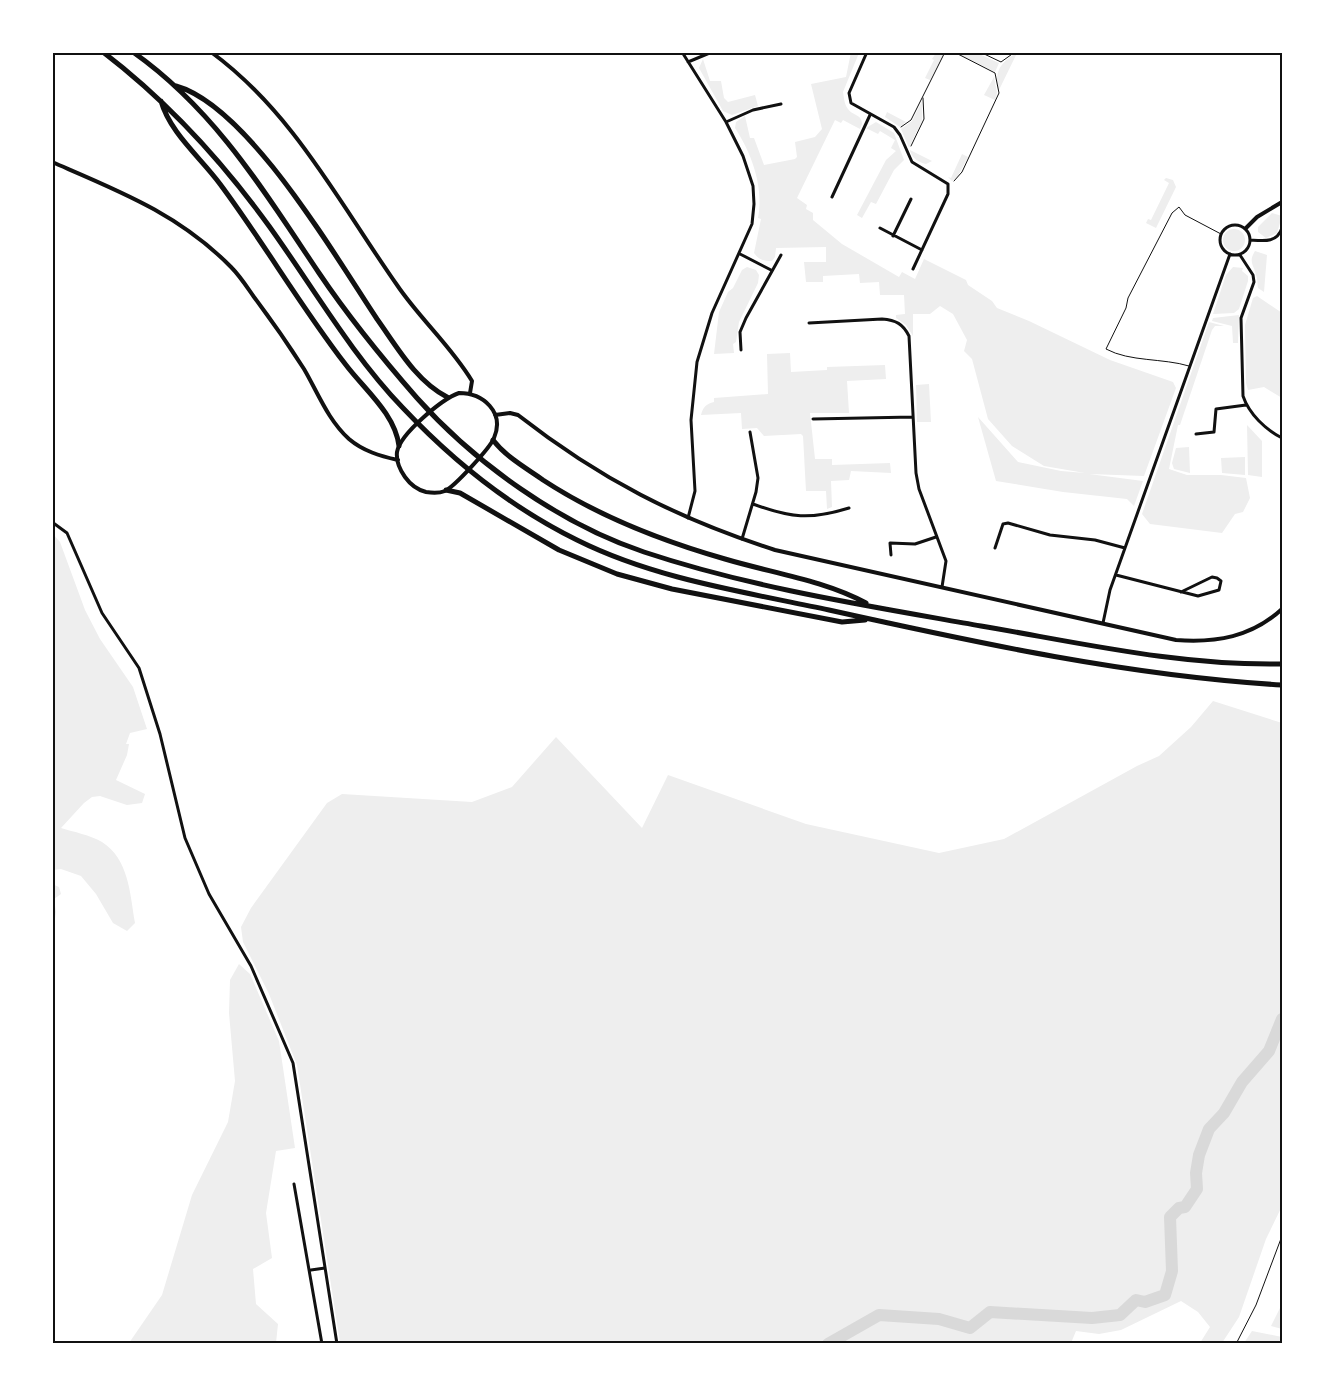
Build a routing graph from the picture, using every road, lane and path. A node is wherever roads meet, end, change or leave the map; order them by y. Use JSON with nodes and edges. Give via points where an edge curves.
{"nodes":[{"id":1,"x":103,"y":52,"type":"edge"},
{"id":2,"x":133,"y":52,"type":"edge"},
{"id":3,"x":211,"y":52,"type":"edge"},
{"id":4,"x":682,"y":52,"type":"edge"},
{"id":5,"x":712,"y":52,"type":"edge"},
{"id":6,"x":867,"y":52,"type":"edge"},
{"id":7,"x":945,"y":52,"type":"edge"},
{"id":8,"x":954,"y":52,"type":"edge"},
{"id":9,"x":980,"y":52,"type":"edge"},
{"id":10,"x":1015,"y":52,"type":"edge"},
{"id":11,"x":688,"y":62,"type":"junction"},
{"id":12,"x":173,"y":86,"type":"junction"},
{"id":13,"x":923,"y":97,"type":"junction"},
{"id":14,"x":161,"y":100,"type":"junction"},
{"id":15,"x":781,"y":104,"type":"dead end"},
{"id":16,"x":870,"y":115,"type":"junction"},
{"id":17,"x":726,"y":122,"type":"junction"},
{"id":18,"x":897,"y":131,"type":"junction"},
{"id":19,"x":907,"y":155,"type":"junction"},
{"id":20,"x":52,"y":162,"type":"edge"},
{"id":21,"x":948,"y":184,"type":"junction"},
{"id":22,"x":832,"y":198,"type":"dead end"},
{"id":23,"x":911,"y":199,"type":"dead end"},
{"id":24,"x":1282,"y":202,"type":"edge"},
{"id":25,"x":880,"y":228,"type":"dead end"},
{"id":26,"x":1246,"y":228,"type":"junction"},
{"id":27,"x":1282,"y":230,"type":"edge"},
{"id":28,"x":1221,"y":234,"type":"junction"},
{"id":29,"x":893,"y":236,"type":"junction"},
{"id":30,"x":1251,"y":240,"type":"junction"},
{"id":31,"x":922,"y":250,"type":"junction"},
{"id":32,"x":740,"y":254,"type":"junction"},
{"id":33,"x":1230,"y":254,"type":"junction"},
{"id":34,"x":781,"y":255,"type":"dead end"},
{"id":35,"x":1240,"y":255,"type":"junction"},
{"id":36,"x":771,"y":270,"type":"junction"},
{"id":37,"x":913,"y":270,"type":"dead end"},
{"id":38,"x":809,"y":323,"type":"dead end"},
{"id":39,"x":741,"y":350,"type":"dead end"},
{"id":40,"x":1189,"y":366,"type":"junction"},
{"id":41,"x":470,"y":393,"type":"junction"},
{"id":42,"x":447,"y":397,"type":"junction"},
{"id":43,"x":1246,"y":405,"type":"junction"},
{"id":44,"x":495,"y":415,"type":"junction"},
{"id":45,"x":913,"y":417,"type":"junction"},
{"id":46,"x":813,"y":420,"type":"dead end"},
{"id":47,"x":750,"y":432,"type":"dead end"},
{"id":48,"x":1196,"y":434,"type":"dead end"},
{"id":49,"x":1282,"y":438,"type":"edge"},
{"id":50,"x":493,"y":440,"type":"junction"},
{"id":51,"x":400,"y":446,"type":"junction"},
{"id":52,"x":398,"y":460,"type":"junction"},
{"id":53,"x":446,"y":490,"type":"junction"},
{"id":54,"x":753,"y":504,"type":"junction"},
{"id":55,"x":849,"y":508,"type":"dead end"},
{"id":56,"x":688,"y":519,"type":"junction"},
{"id":57,"x":52,"y":522,"type":"edge"},
{"id":58,"x":936,"y":537,"type":"junction"},
{"id":59,"x":742,"y":539,"type":"junction"},
{"id":60,"x":995,"y":548,"type":"dead end"},
{"id":61,"x":1125,"y":548,"type":"junction"},
{"id":62,"x":891,"y":556,"type":"dead end"},
{"id":63,"x":1116,"y":575,"type":"junction"},
{"id":64,"x":942,"y":587,"type":"junction"},
{"id":65,"x":1181,"y":592,"type":"junction"},
{"id":66,"x":873,"y":606,"type":"junction"},
{"id":67,"x":1282,"y":610,"type":"edge"},
{"id":68,"x":871,"y":619,"type":"junction"},
{"id":69,"x":1103,"y":623,"type":"junction"},
{"id":70,"x":1282,"y":664,"type":"edge"},
{"id":71,"x":1282,"y":685,"type":"edge"},
{"id":72,"x":294,"y":1184,"type":"dead end"},
{"id":73,"x":1282,"y":1236,"type":"edge"},
{"id":74,"x":325,"y":1268,"type":"junction"},
{"id":75,"x":311,"y":1270,"type":"junction"},
{"id":76,"x":322,"y":1344,"type":"edge"},
{"id":77,"x":336,"y":1344,"type":"edge"},
{"id":78,"x":1236,"y":1344,"type":"edge"}],
"edges":[{"from":1,"to":14,"type":"highway"},
{"from":2,"to":12,"type":"highway"},
{"from":3,"to":41,"type":"street","via":[[241,77],[290,129],[397,287],[461,364],[472,381]]},
{"from":4,"to":11,"type":"street"},
{"from":5,"to":11,"type":"street"},
{"from":6,"to":16,"type":"street","via":[[849,98],[854,106]]},
{"from":7,"to":13,"type":"path"},
{"from":8,"to":21,"type":"path","via":[[995,73],[999,93],[962,172]]},
{"from":9,"to":10,"type":"path","via":[[1001,62]]},
{"from":11,"to":17,"type":"street"},
{"from":12,"to":42,"type":"highway","via":[[192,91],[218,110],[271,164],[395,345],[424,383]]},
{"from":12,"to":66,"type":"highway","via":[[212,122],[255,176],[320,274],[417,397],[447,430],[534,498],[588,529],[642,552],[737,577]]},
{"from":13,"to":18,"type":"path","via":[[911,120]]},
{"from":13,"to":19,"type":"path","via":[[924,119]]},
{"from":14,"to":51,"type":"highway","via":[[165,116],[220,184],[346,365],[392,422]]},
{"from":14,"to":68,"type":"highway","via":[[228,172],[395,400],[438,443],[480,478],[535,517],[630,562],[727,589]]},
{"from":15,"to":17,"type":"street","via":[[753,110]]},
{"from":16,"to":18,"type":"street"},
{"from":16,"to":22,"type":"street"},
{"from":17,"to":32,"type":"street","via":[[753,186],[752,224]]},
{"from":18,"to":19,"type":"street"},
{"from":19,"to":21,"type":"street","via":[[912,162]]},
{"from":20,"to":52,"type":"street","via":[[112,186],[187,228],[233,268],[349,439],[371,453]]},
{"from":21,"to":31,"type":"street","via":[[948,194]]},
{"from":23,"to":29,"type":"street"},
{"from":24,"to":26,"type":"street"},
{"from":25,"to":29,"type":"street"},
{"from":26,"to":28,"type":"street","via":[[1230,225]]},
{"from":26,"to":30,"type":"street"},
{"from":27,"to":30,"type":"street","via":[[1274,240]]},
{"from":28,"to":33,"type":"street","via":[[1222,248]]},
{"from":28,"to":40,"type":"lane","via":[[1185,215],[1178,207],[1172,213],[1106,349],[1120,355]]},
{"from":29,"to":31,"type":"street"},
{"from":30,"to":35,"type":"street","via":[[1248,249]]},
{"from":31,"to":37,"type":"street"},
{"from":32,"to":36,"type":"street"},
{"from":32,"to":56,"type":"street","via":[[712,313],[697,362],[691,420],[695,492]]},
{"from":33,"to":35,"type":"street"},
{"from":33,"to":40,"type":"street"},
{"from":34,"to":36,"type":"street"},
{"from":35,"to":43,"type":"street","via":[[1253,274],[1254,282],[1241,324]]},
{"from":36,"to":39,"type":"street","via":[[740,332]]},
{"from":38,"to":45,"type":"street","via":[[892,319],[905,328],[909,336]]},
{"from":40,"to":61,"type":"street"},
{"from":41,"to":42,"type":"street"},
{"from":41,"to":44,"type":"street","via":[[484,400]]},
{"from":42,"to":51,"type":"street","via":[[409,433]]},
{"from":43,"to":48,"type":"street","via":[[1216,409],[1214,432]]},
{"from":43,"to":49,"type":"street","via":[[1266,428]]},
{"from":44,"to":50,"type":"street"},
{"from":44,"to":56,"type":"street","via":[[510,413],[518,416],[575,458],[635,494]]},
{"from":45,"to":46,"type":"street"},
{"from":45,"to":58,"type":"street","via":[[919,489]]},
{"from":47,"to":54,"type":"street","via":[[758,478]]},
{"from":50,"to":53,"type":"street"},
{"from":50,"to":66,"type":"highway","via":[[525,468],[599,512],[723,559],[840,589]]},
{"from":51,"to":52,"type":"street"},
{"from":52,"to":53,"type":"street","via":[[408,482],[418,489],[435,493]]},
{"from":53,"to":68,"type":"highway","via":[[460,493],[559,550],[617,574],[672,589],[842,622]]},
{"from":54,"to":55,"type":"street","via":[[797,518],[825,516]]},
{"from":54,"to":59,"type":"street"},
{"from":56,"to":59,"type":"street"},
{"from":57,"to":74,"type":"street","via":[[67,533],[102,614],[139,668],[160,734],[185,838],[208,894],[251,966],[293,1063]]},
{"from":58,"to":62,"type":"street","via":[[915,544],[890,543]]},
{"from":58,"to":64,"type":"street","via":[[946,568]]},
{"from":59,"to":64,"type":"street","via":[[775,550]]},
{"from":60,"to":61,"type":"street","via":[[1003,524],[1008,523]]},
{"from":61,"to":63,"type":"street"},
{"from":63,"to":65,"type":"street"},
{"from":63,"to":69,"type":"street"},
{"from":64,"to":69,"type":"street"},
{"from":65,"to":65,"type":"street","via":[[1206,595],[1219,590],[1221,581],[1212,577]]},
{"from":66,"to":70,"type":"highway","via":[[1139,654],[1252,665]]},
{"from":67,"to":69,"type":"street","via":[[1250,630],[1212,641],[1176,640]]},
{"from":68,"to":71,"type":"highway","via":[[1164,674]]},
{"from":72,"to":75,"type":"street"},
{"from":73,"to":78,"type":"path","via":[[1256,1305]]},
{"from":74,"to":75,"type":"street"},
{"from":74,"to":77,"type":"street"},
{"from":75,"to":76,"type":"street"}]}
